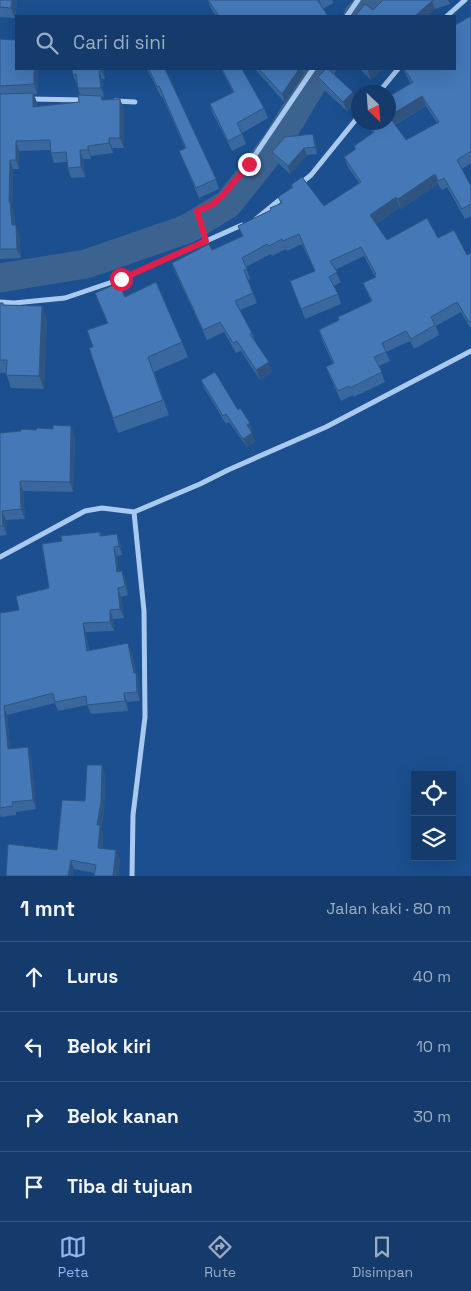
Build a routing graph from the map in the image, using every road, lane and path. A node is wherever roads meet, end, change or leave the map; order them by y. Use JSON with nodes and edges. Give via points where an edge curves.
{"nodes":[{"id":1,"x":358,"y":0,"type":"edge"},
{"id":2,"x":464,"y":0,"type":"edge"},
{"id":3,"x":347,"y":15,"type":"edge"},
{"id":4,"x":448,"y":15,"type":"edge"},
{"id":5,"x":311,"y":70,"type":"edge"},
{"id":6,"x":397,"y":70,"type":"edge"},
{"id":7,"x":384,"y":85,"type":"edge"},
{"id":8,"x":21,"y":98,"type":"edge"},
{"id":9,"x":88,"y":100,"type":"edge"},
{"id":10,"x":106,"y":101,"type":"edge"},
{"id":11,"x":135,"y":102,"type":"dead end"},
{"id":12,"x":351,"y":126,"type":"edge"},
{"id":13,"x":298,"y":186,"type":"edge"},
{"id":14,"x":291,"y":191,"type":"edge"},
{"id":15,"x":206,"y":241,"type":"junction"},
{"id":16,"x":0,"y":302,"type":"edge"},
{"id":17,"x":471,"y":351,"type":"edge"},
{"id":18,"x":134,"y":512,"type":"junction"},
{"id":19,"x":0,"y":557,"type":"edge"},
{"id":20,"x":132,"y":876,"type":"edge"}],
"edges":[{"from":1,"to":3,"type":"street"},
{"from":2,"to":4,"type":"street"},
{"from":5,"to":15,"type":"street","via":[[249,164],[223,195],[213,204],[198,210],[196,214]]},
{"from":6,"to":7,"type":"street"},
{"from":8,"to":9,"type":"street"},
{"from":10,"to":11,"type":"street"},
{"from":12,"to":13,"type":"street","via":[[311,175]]},
{"from":14,"to":15,"type":"street","via":[[254,220]]},
{"from":15,"to":16,"type":"street","via":[[121,279],[64,298]]},
{"from":17,"to":18,"type":"street","via":[[326,427]]},
{"from":18,"to":19,"type":"street","via":[[102,508],[86,511]]},
{"from":18,"to":20,"type":"street","via":[[144,611],[145,717],[133,816]]}]}
